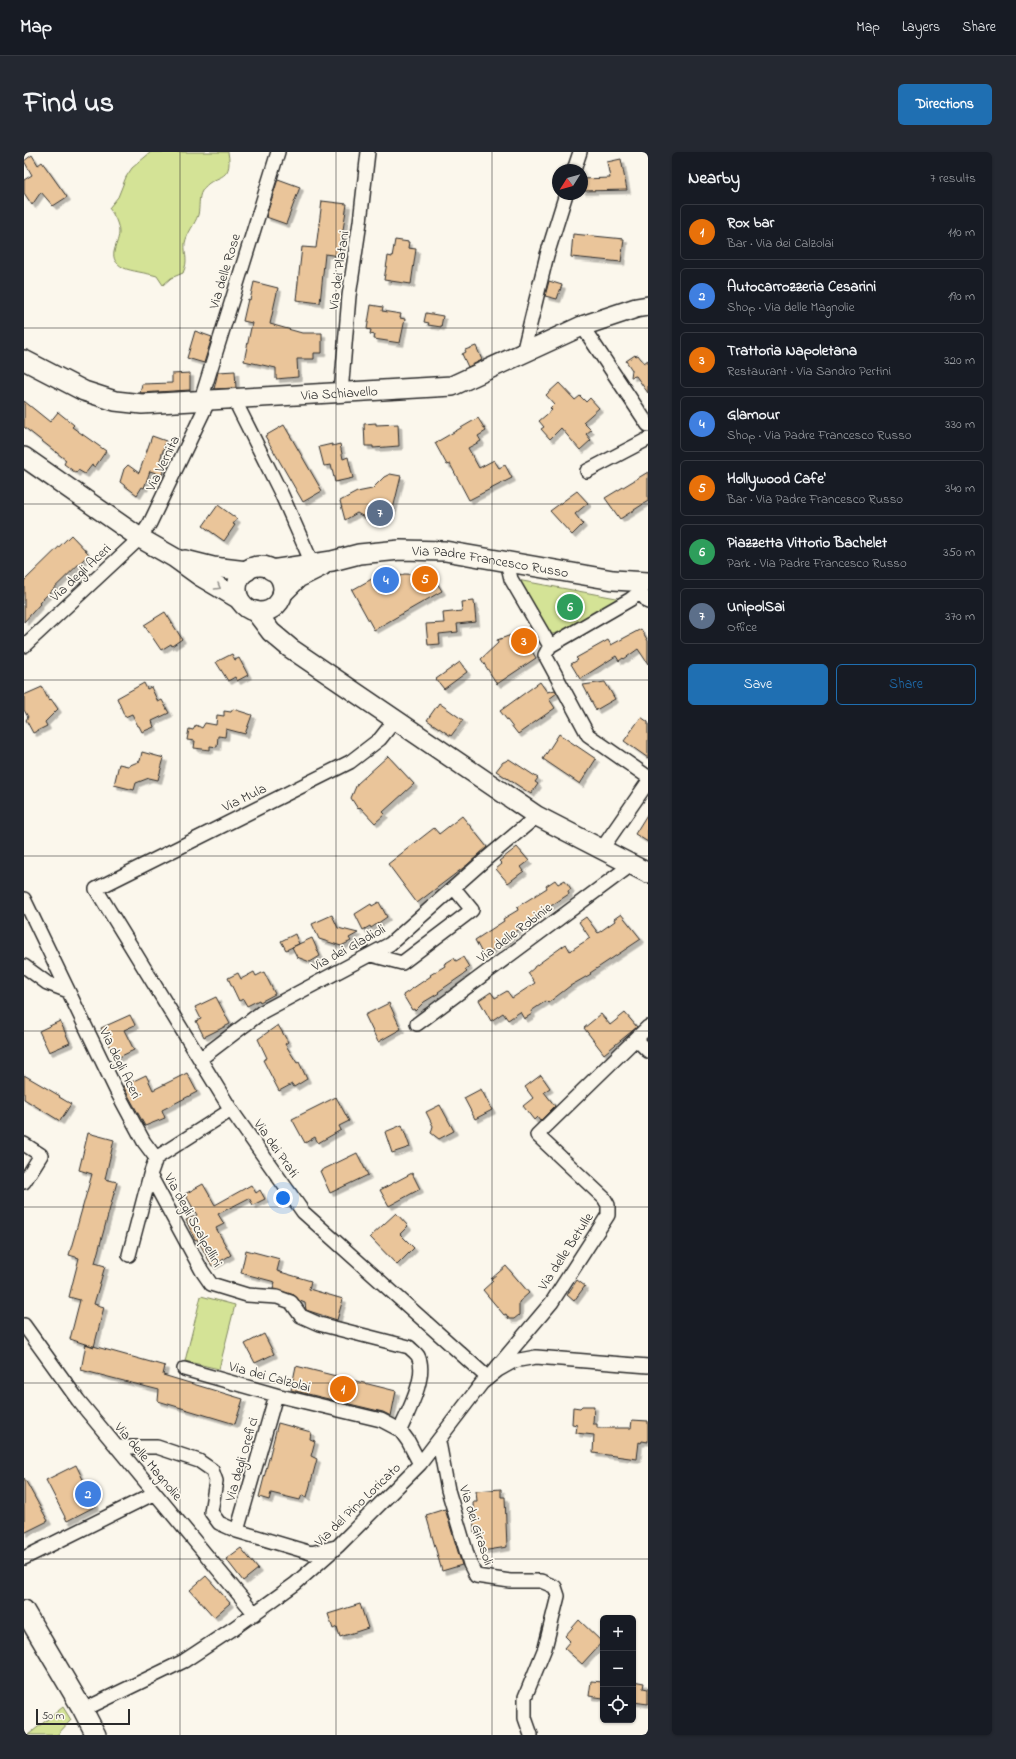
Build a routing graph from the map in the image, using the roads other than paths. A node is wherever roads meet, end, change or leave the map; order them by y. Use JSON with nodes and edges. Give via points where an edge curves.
{"nodes":[{"id":1,"x":278,"y":152,"type":"edge"},
{"id":2,"x":368,"y":152,"type":"edge"},
{"id":3,"x":580,"y":152,"type":"edge"},
{"id":4,"x":576,"y":164,"type":"edge"},
{"id":5,"x":564,"y":200,"type":"edge"},
{"id":6,"x":648,"y":306,"type":"edge"},
{"id":7,"x":582,"y":326,"type":"junction"},
{"id":8,"x":523,"y":353,"type":"junction"},
{"id":9,"x":24,"y":360,"type":"edge"},
{"id":10,"x":341,"y":393,"type":"junction"},
{"id":11,"x":234,"y":399,"type":"junction"},
{"id":12,"x":205,"y":400,"type":"junction"},
{"id":13,"x":648,"y":425,"type":"edge"},
{"id":14,"x":648,"y":439,"type":"edge"},
{"id":15,"x":24,"y":457,"type":"edge"},
{"id":16,"x":587,"y":471,"type":"dead end"},
{"id":17,"x":140,"y":538,"type":"junction"},
{"id":18,"x":175,"y":558,"type":"junction"},
{"id":19,"x":332,"y":561,"type":"junction"},
{"id":20,"x":507,"y":562,"type":"junction"},
{"id":21,"x":312,"y":563,"type":"junction"},
{"id":22,"x":247,"y":570,"type":"junction"},
{"id":23,"x":271,"y":570,"type":"junction"},
{"id":24,"x":645,"y":590,"type":"edge"},
{"id":25,"x":281,"y":597,"type":"junction"},
{"id":26,"x":239,"y":599,"type":"junction"},
{"id":27,"x":255,"y":611,"type":"junction"},
{"id":28,"x":24,"y":646,"type":"edge"},
{"id":29,"x":550,"y":646,"type":"junction"},
{"id":30,"x":290,"y":648,"type":"junction"},
{"id":31,"x":395,"y":720,"type":"junction"},
{"id":32,"x":648,"y":777,"type":"edge"},
{"id":33,"x":648,"y":782,"type":"edge"},
{"id":34,"x":537,"y":816,"type":"junction"},
{"id":35,"x":601,"y":850,"type":"junction"},
{"id":36,"x":631,"y":865,"type":"junction"},
{"id":37,"x":648,"y":873,"type":"edge"},
{"id":38,"x":454,"y":888,"type":"junction"},
{"id":39,"x":96,"y":889,"type":"joint"},
{"id":40,"x":24,"y":899,"type":"edge"},
{"id":41,"x":371,"y":955,"type":"junction"},
{"id":42,"x":24,"y":966,"type":"edge"},
{"id":43,"x":68,"y":991,"type":"junction"},
{"id":44,"x":417,"y":1024,"type":"dead end"},
{"id":45,"x":648,"y":1027,"type":"edge"},
{"id":46,"x":636,"y":1039,"type":"junction"},
{"id":47,"x":648,"y":1051,"type":"edge"},
{"id":48,"x":200,"y":1060,"type":"junction"},
{"id":49,"x":231,"y":1110,"type":"junction"},
{"id":50,"x":24,"y":1144,"type":"edge"},
{"id":51,"x":156,"y":1158,"type":"junction"},
{"id":52,"x":150,"y":1174,"type":"junction"},
{"id":53,"x":24,"y":1182,"type":"edge"},
{"id":54,"x":128,"y":1255,"type":"dead end"},
{"id":55,"x":24,"y":1324,"type":"edge"},
{"id":56,"x":648,"y":1366,"type":"edge"},
{"id":57,"x":184,"y":1369,"type":"dead end"},
{"id":58,"x":488,"y":1378,"type":"junction"},
{"id":59,"x":276,"y":1395,"type":"junction"},
{"id":60,"x":400,"y":1430,"type":"junction"},
{"id":61,"x":439,"y":1442,"type":"junction"},
{"id":62,"x":116,"y":1447,"type":"junction"},
{"id":63,"x":420,"y":1464,"type":"junction"},
{"id":64,"x":155,"y":1493,"type":"junction"},
{"id":65,"x":237,"y":1531,"type":"junction"},
{"id":66,"x":338,"y":1546,"type":"junction"},
{"id":67,"x":24,"y":1558,"type":"edge"},
{"id":68,"x":24,"y":1610,"type":"edge"},
{"id":69,"x":255,"y":1614,"type":"junction"},
{"id":70,"x":83,"y":1710,"type":"junction"},
{"id":71,"x":96,"y":1735,"type":"edge"},
{"id":72,"x":531,"y":1735,"type":"edge"}],
"edges":[{"from":1,"to":12,"type":"street","name":"Via delle Rose"},
{"from":2,"to":10,"type":"street","name":"Via dei Platani","via":[[349,296]]},
{"from":3,"to":4,"type":"street"},
{"from":5,"to":8,"type":"street","via":[[547,256]]},
{"from":6,"to":7,"type":"street","name":"Via Schiavello"},
{"from":7,"to":8,"type":"street","name":"Via Schiavello"},
{"from":7,"to":13,"type":"street"},
{"from":8,"to":10,"type":"street","name":"Via Schiavello","via":[[452,386]]},
{"from":9,"to":12,"type":"street","name":"Via Schiavello","via":[[84,391],[115,401],[142,404]]},
{"from":10,"to":11,"type":"street","name":"Via Schiavello"},
{"from":11,"to":12,"type":"street","name":"Via Schiavello"},
{"from":11,"to":21,"type":"street","via":[[281,493]]},
{"from":12,"to":17,"type":"street","name":"Via Vernita","via":[[150,523]]},
{"from":14,"to":16,"type":"street"},
{"from":15,"to":17,"type":"street"},
{"from":17,"to":18,"type":"street"},
{"from":17,"to":28,"type":"street","name":"Via degli Aceri"},
{"from":18,"to":22,"type":"street","via":[[213,567]]},
{"from":18,"to":26,"type":"street","one_way":true},
{"from":19,"to":20,"type":"street","name":"Via Padre Francesco Russo","via":[[359,554],[400,550],[445,551]]},
{"from":19,"to":21,"type":"street","name":"Via Padre Francesco Russo"},
{"from":19,"to":25,"type":"street","name":"Via Padre Francesco Russo","via":[[298,578]]},
{"from":20,"to":24,"type":"street","name":"Via Padre Francesco Russo","via":[[613,580]]},
{"from":20,"to":29,"type":"street","via":[[511,579]]},
{"from":21,"to":23,"type":"street","name":"Via Padre Francesco Russo"},
{"from":22,"to":23,"type":"street","via":[[259,567]]},
{"from":22,"to":26,"type":"street","via":[[237,586]]},
{"from":23,"to":25,"type":"street","via":[[280,580]]},
{"from":24,"to":29,"type":"street"},
{"from":25,"to":27,"type":"street","via":[[269,610]]},
{"from":25,"to":30,"type":"street","via":[[280,626]]},
{"from":26,"to":27,"type":"street","via":[[248,609]]},
{"from":27,"to":30,"type":"street","via":[[271,632]]},
{"from":29,"to":32,"type":"street","via":[[544,655],[588,736]]},
{"from":30,"to":31,"type":"street"},
{"from":31,"to":34,"type":"street"},
{"from":31,"to":39,"type":"street","name":"Via Mula","via":[[380,739],[350,762]]},
{"from":33,"to":35,"type":"street"},
{"from":34,"to":35,"type":"street"},
{"from":34,"to":38,"type":"street","name":"Via dei Gladioli"},
{"from":35,"to":36,"type":"street"},
{"from":36,"to":37,"type":"street"},
{"from":36,"to":44,"type":"street","name":"Via delle Robinie"},
{"from":38,"to":41,"type":"street","name":"Via dei Gladioli","via":[[390,944]]},
{"from":38,"to":41,"type":"street","via":[[472,910],[402,963]]},
{"from":39,"to":48,"type":"street","name":"Via dei Prati"},
{"from":40,"to":43,"type":"street","name":"Via degli Aceri"},
{"from":41,"to":48,"type":"street","name":"Via dei Gladioli","via":[[262,1012]]},
{"from":42,"to":43,"type":"street","via":[[47,983]]},
{"from":43,"to":51,"type":"street","name":"Via degli Aceri","via":[[116,1090],[144,1142]]},
{"from":45,"to":46,"type":"street","name":"Via delle Betulle"},
{"from":46,"to":47,"type":"street"},
{"from":46,"to":58,"type":"street","name":"Via delle Betulle","via":[[537,1135],[604,1198],[608,1214],[552,1302]]},
{"from":48,"to":49,"type":"street","name":"Via dei Prati"},
{"from":49,"to":51,"type":"street"},
{"from":49,"to":58,"type":"street","name":"Via dei Prati","via":[[303,1212]]},
{"from":50,"to":53,"type":"street","via":[[41,1155]]},
{"from":51,"to":52,"type":"street","name":"Via degli Scalpellini"},
{"from":52,"to":54,"type":"street"},
{"from":52,"to":60,"type":"street","name":"Via degli Scalpellini","via":[[211,1284],[247,1295],[277,1297],[291,1302],[301,1316],[319,1324],[409,1347],[418,1356],[421,1370],[414,1398]]},
{"from":55,"to":62,"type":"street","name":"Via delle Magnolie","via":[[78,1400]]},
{"from":56,"to":58,"type":"street","name":"Via del Pino Loricato","via":[[536,1357],[514,1361]]},
{"from":57,"to":59,"type":"street","name":"Via dei Calzolai"},
{"from":58,"to":61,"type":"street","name":"Via del Pino Loricato"},
{"from":59,"to":60,"type":"street","name":"Via dei Calzolai","via":[[381,1420]]},
{"from":59,"to":65,"type":"street","name":"Via degli Orefici"},
{"from":60,"to":63,"type":"street","name":"Via dei Calzolai"},
{"from":61,"to":63,"type":"street","name":"Via del Pino Loricato"},
{"from":61,"to":72,"type":"street","name":"Via dei Girasoli","via":[[448,1490],[476,1576],[510,1581],[541,1581],[555,1587],[558,1596],[545,1648],[525,1697],[525,1718]]},
{"from":62,"to":64,"type":"street","name":"Via delle Magnolie"},
{"from":62,"to":65,"type":"street","via":[[157,1447],[199,1461],[212,1470],[216,1480],[211,1512],[219,1523]]},
{"from":63,"to":66,"type":"street","name":"Via del Pino Loricato"},
{"from":64,"to":67,"type":"street"},
{"from":64,"to":69,"type":"street","name":"Via delle Magnolie"},
{"from":65,"to":66,"type":"street","via":[[311,1552]]},
{"from":66,"to":69,"type":"street","name":"Via del Pino Loricato","via":[[295,1584]]},
{"from":68,"to":70,"type":"street"},
{"from":69,"to":70,"type":"street","name":"Via del Pino Loricato","via":[[184,1661]]},
{"from":70,"to":71,"type":"street"}]}
